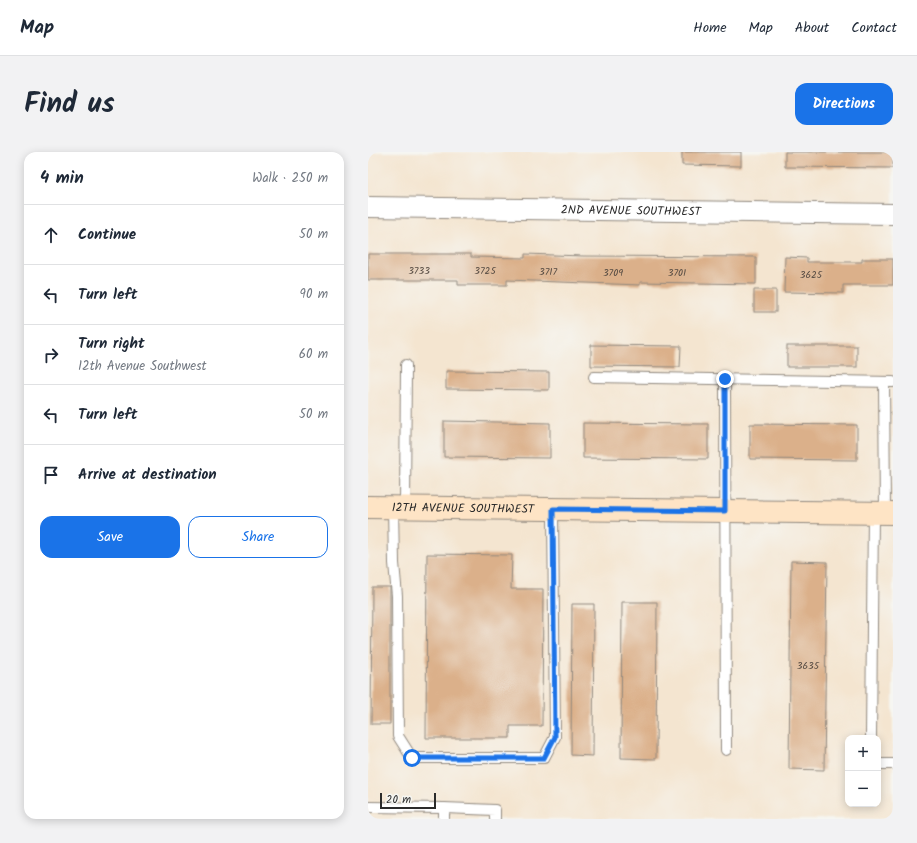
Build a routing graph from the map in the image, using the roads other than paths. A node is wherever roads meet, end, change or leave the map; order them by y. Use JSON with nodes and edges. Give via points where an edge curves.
{"nodes":[{"id":1,"x":368,"y":207,"type":"edge"},
{"id":2,"x":893,"y":214,"type":"edge"},
{"id":3,"x":406,"y":365,"type":"dead end"},
{"id":4,"x":594,"y":377,"type":"dead end"},
{"id":5,"x":725,"y":379,"type":"junction"},
{"id":6,"x":889,"y":382,"type":"edge"},
{"id":7,"x":368,"y":507,"type":"edge"},
{"id":8,"x":399,"y":507,"type":"junction"},
{"id":9,"x":553,"y":509,"type":"junction"},
{"id":10,"x":725,"y":511,"type":"junction"},
{"id":11,"x":884,"y":513,"type":"edge"},
{"id":12,"x":871,"y":735,"type":"edge"},
{"id":13,"x":726,"y":750,"type":"dead end"},
{"id":14,"x":881,"y":764,"type":"edge"},
{"id":15,"x":893,"y":764,"type":"edge"},
{"id":16,"x":368,"y":807,"type":"edge"},
{"id":17,"x":444,"y":808,"type":"junction"},
{"id":18,"x":444,"y":819,"type":"edge"},
{"id":19,"x":495,"y":819,"type":"edge"}],
"edges":[{"from":1,"to":2,"type":"street","name":"2ND AVENUE SOUTHWEST"},
{"from":3,"to":8,"type":"lane"},
{"from":4,"to":5,"type":"lane"},
{"from":5,"to":6,"type":"lane"},
{"from":5,"to":10,"type":"lane"},
{"from":6,"to":11,"type":"lane"},
{"from":7,"to":8,"type":"street","name":"12TH AVENUE SOUTHWEST"},
{"from":8,"to":9,"type":"street","name":"12TH AVENUE SOUTHWEST"},
{"from":8,"to":9,"type":"lane","via":[[394,563],[397,596],[398,736],[412,758],[544,758],[555,737]]},
{"from":9,"to":10,"type":"street","name":"12TH AVENUE SOUTHWEST"},
{"from":10,"to":11,"type":"street","name":"12TH AVENUE SOUTHWEST"},
{"from":10,"to":13,"type":"lane"},
{"from":11,"to":12,"type":"lane"},
{"from":14,"to":15,"type":"lane"},
{"from":16,"to":17,"type":"lane"},
{"from":17,"to":18,"type":"lane"},
{"from":17,"to":19,"type":"lane","via":[[495,810]]}]}
